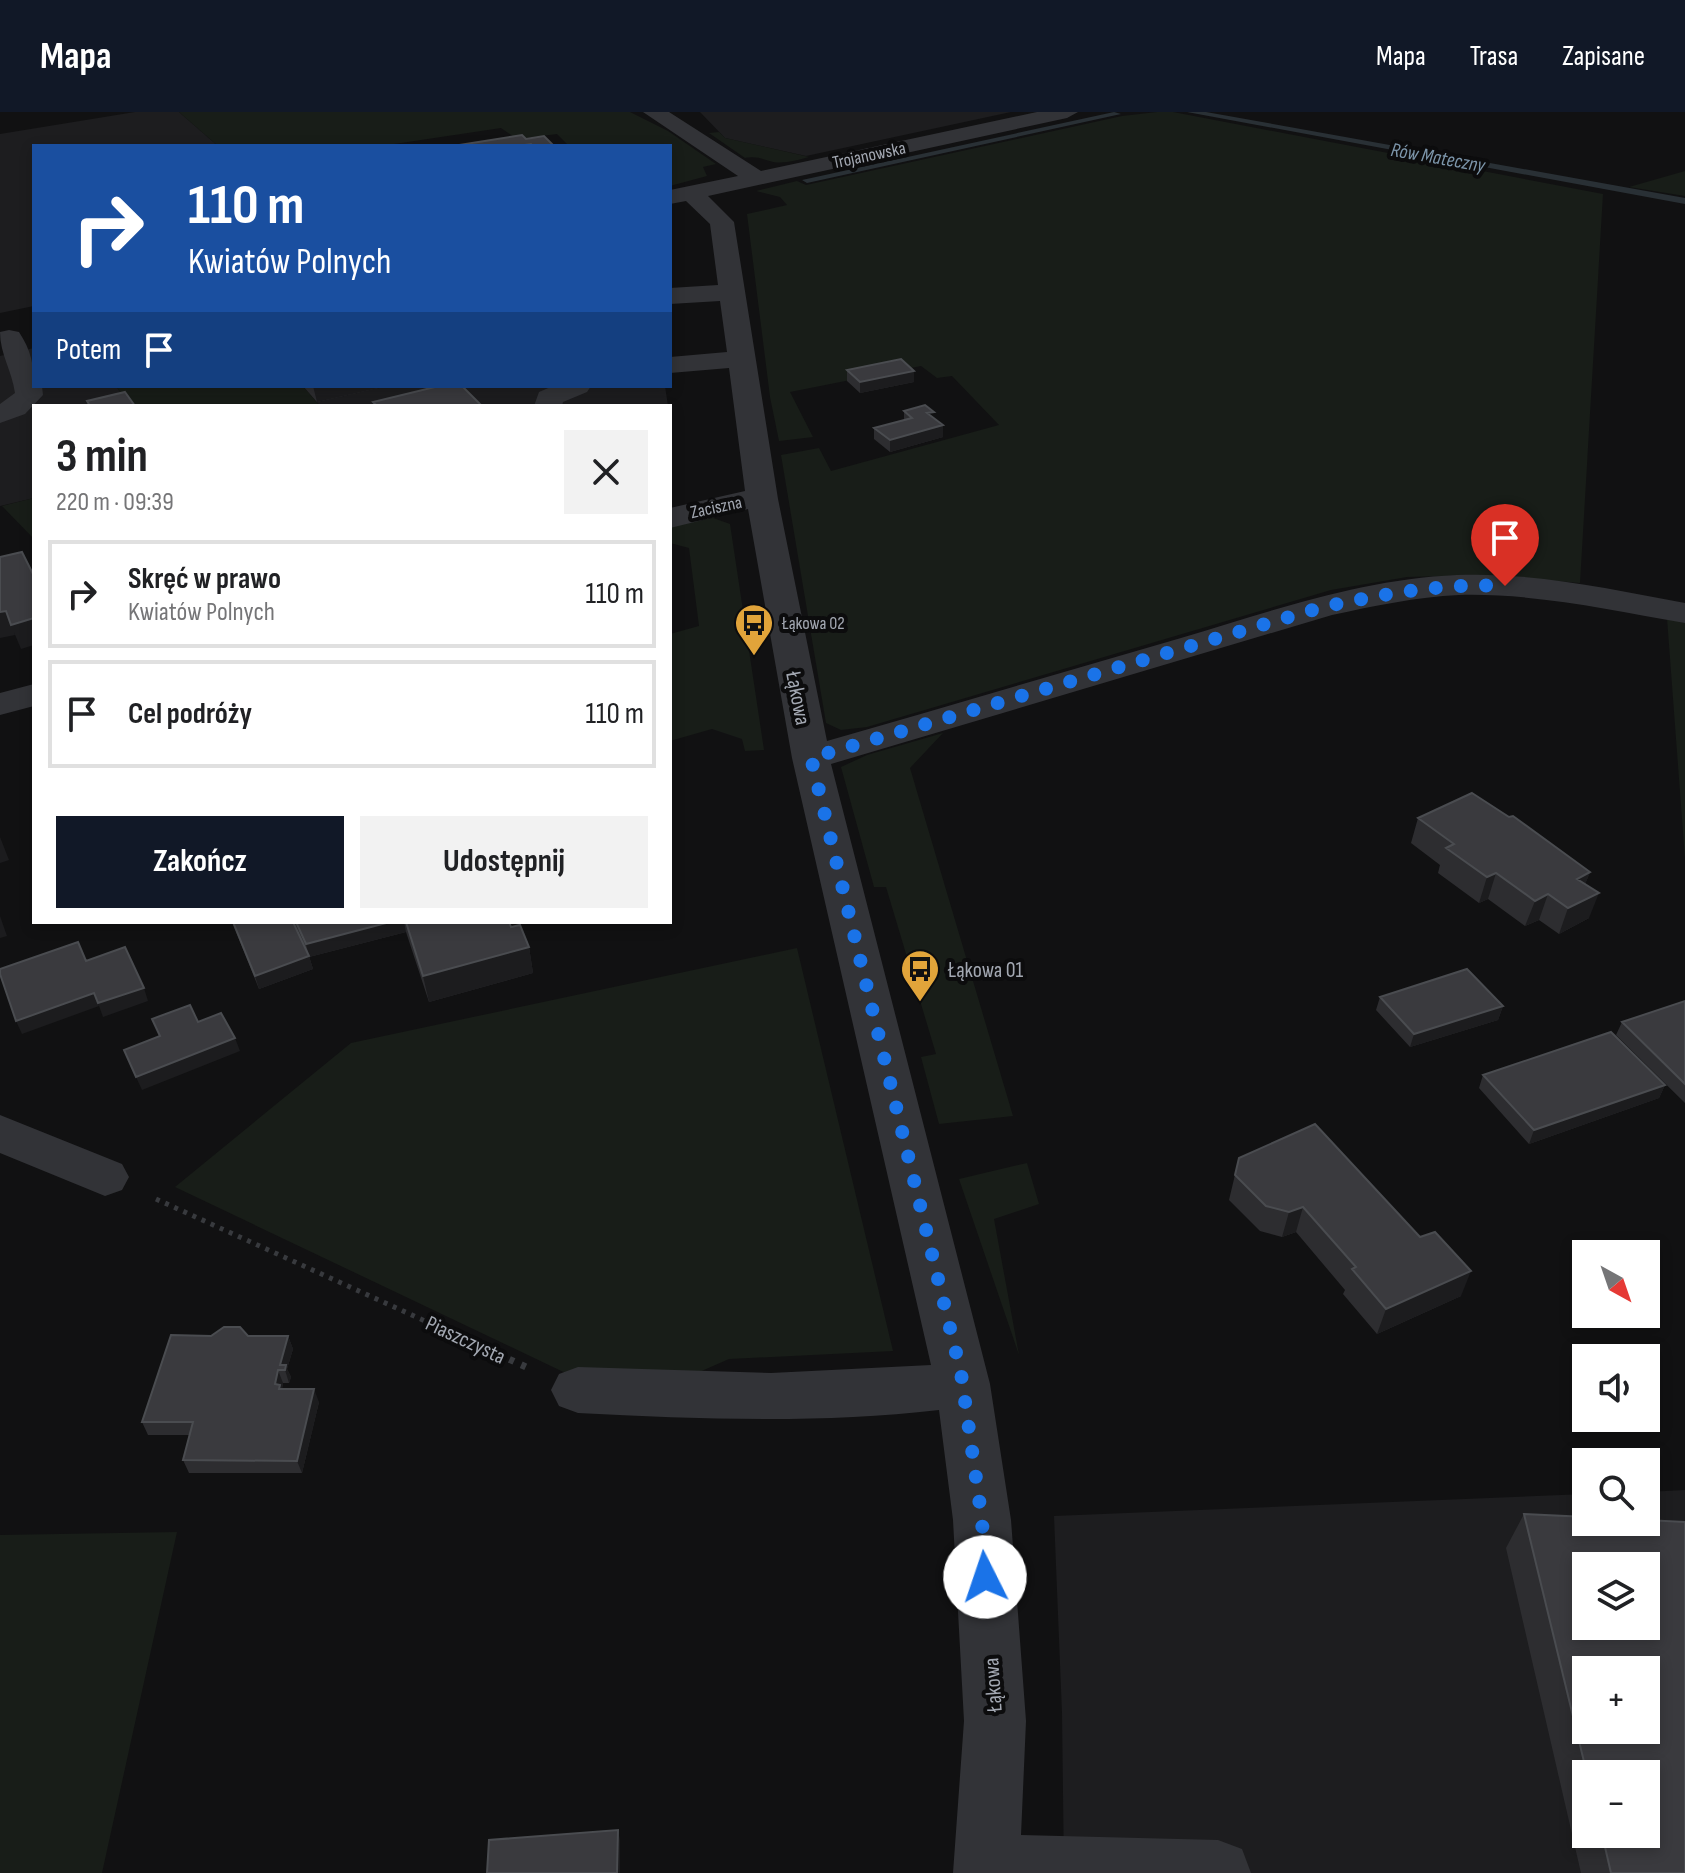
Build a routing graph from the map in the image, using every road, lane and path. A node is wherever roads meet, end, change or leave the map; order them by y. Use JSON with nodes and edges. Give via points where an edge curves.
{"nodes":[{"id":1,"x":654,"y":112,"type":"edge"},
{"id":2,"x":1067,"y":112,"type":"edge"},
{"id":3,"x":757,"y":178,"type":"junction"},
{"id":4,"x":680,"y":195,"type":"edge"},
{"id":5,"x":732,"y":292,"type":"junction"},
{"id":6,"x":672,"y":296,"type":"edge"},
{"id":7,"x":14,"y":337,"type":"edge"},
{"id":8,"x":742,"y":359,"type":"junction"},
{"id":9,"x":672,"y":365,"type":"edge"},
{"id":10,"x":572,"y":388,"type":"edge"},
{"id":11,"x":548,"y":404,"type":"edge"},
{"id":12,"x":0,"y":414,"type":"edge"},
{"id":13,"x":762,"y":499,"type":"junction"},
{"id":14,"x":672,"y":517,"type":"edge"},
{"id":15,"x":1685,"y":613,"type":"edge"},
{"id":16,"x":32,"y":696,"type":"edge"},
{"id":17,"x":0,"y":704,"type":"edge"},
{"id":18,"x":811,"y":758,"type":"junction"},
{"id":19,"x":0,"y":1133,"type":"edge"},
{"id":20,"x":105,"y":1177,"type":"joint"},
{"id":21,"x":963,"y":1384,"type":"junction"},
{"id":22,"x":578,"y":1390,"type":"joint"},
{"id":23,"x":986,"y":1870,"type":"edge"},
{"id":24,"x":1218,"y":1873,"type":"edge"}],
"edges":[{"from":1,"to":3,"type":"street"},
{"from":2,"to":3,"type":"street","name":"Trojanowska"},
{"from":3,"to":4,"type":"street","name":"Trojanowska"},
{"from":4,"to":5,"type":"street","name":"Łąkowa","via":[[722,222]]},
{"from":5,"to":6,"type":"street"},
{"from":5,"to":8,"type":"street","name":"Łąkowa"},
{"from":7,"to":12,"type":"street","via":[[29,395]]},
{"from":8,"to":9,"type":"street"},
{"from":8,"to":13,"type":"street","name":"Łąkowa"},
{"from":10,"to":11,"type":"street","via":[[549,398]]},
{"from":13,"to":14,"type":"street","name":"Zaciszna","via":[[732,501]]},
{"from":13,"to":18,"type":"street","name":"Łąkowa"},
{"from":15,"to":18,"type":"street","via":[[1532,587],[1398,590],[1323,607]]},
{"from":16,"to":17,"type":"street"},
{"from":18,"to":21,"type":"street","name":"Łąkowa"},
{"from":19,"to":20,"type":"street"},
{"from":20,"to":22,"type":"path","name":"Piaszczysta"},
{"from":21,"to":22,"type":"street","via":[[773,1398]]},
{"from":21,"to":23,"type":"street","name":"Łąkowa","via":[[982,1520],[995,1721]]},
{"from":23,"to":24,"type":"street"}]}
